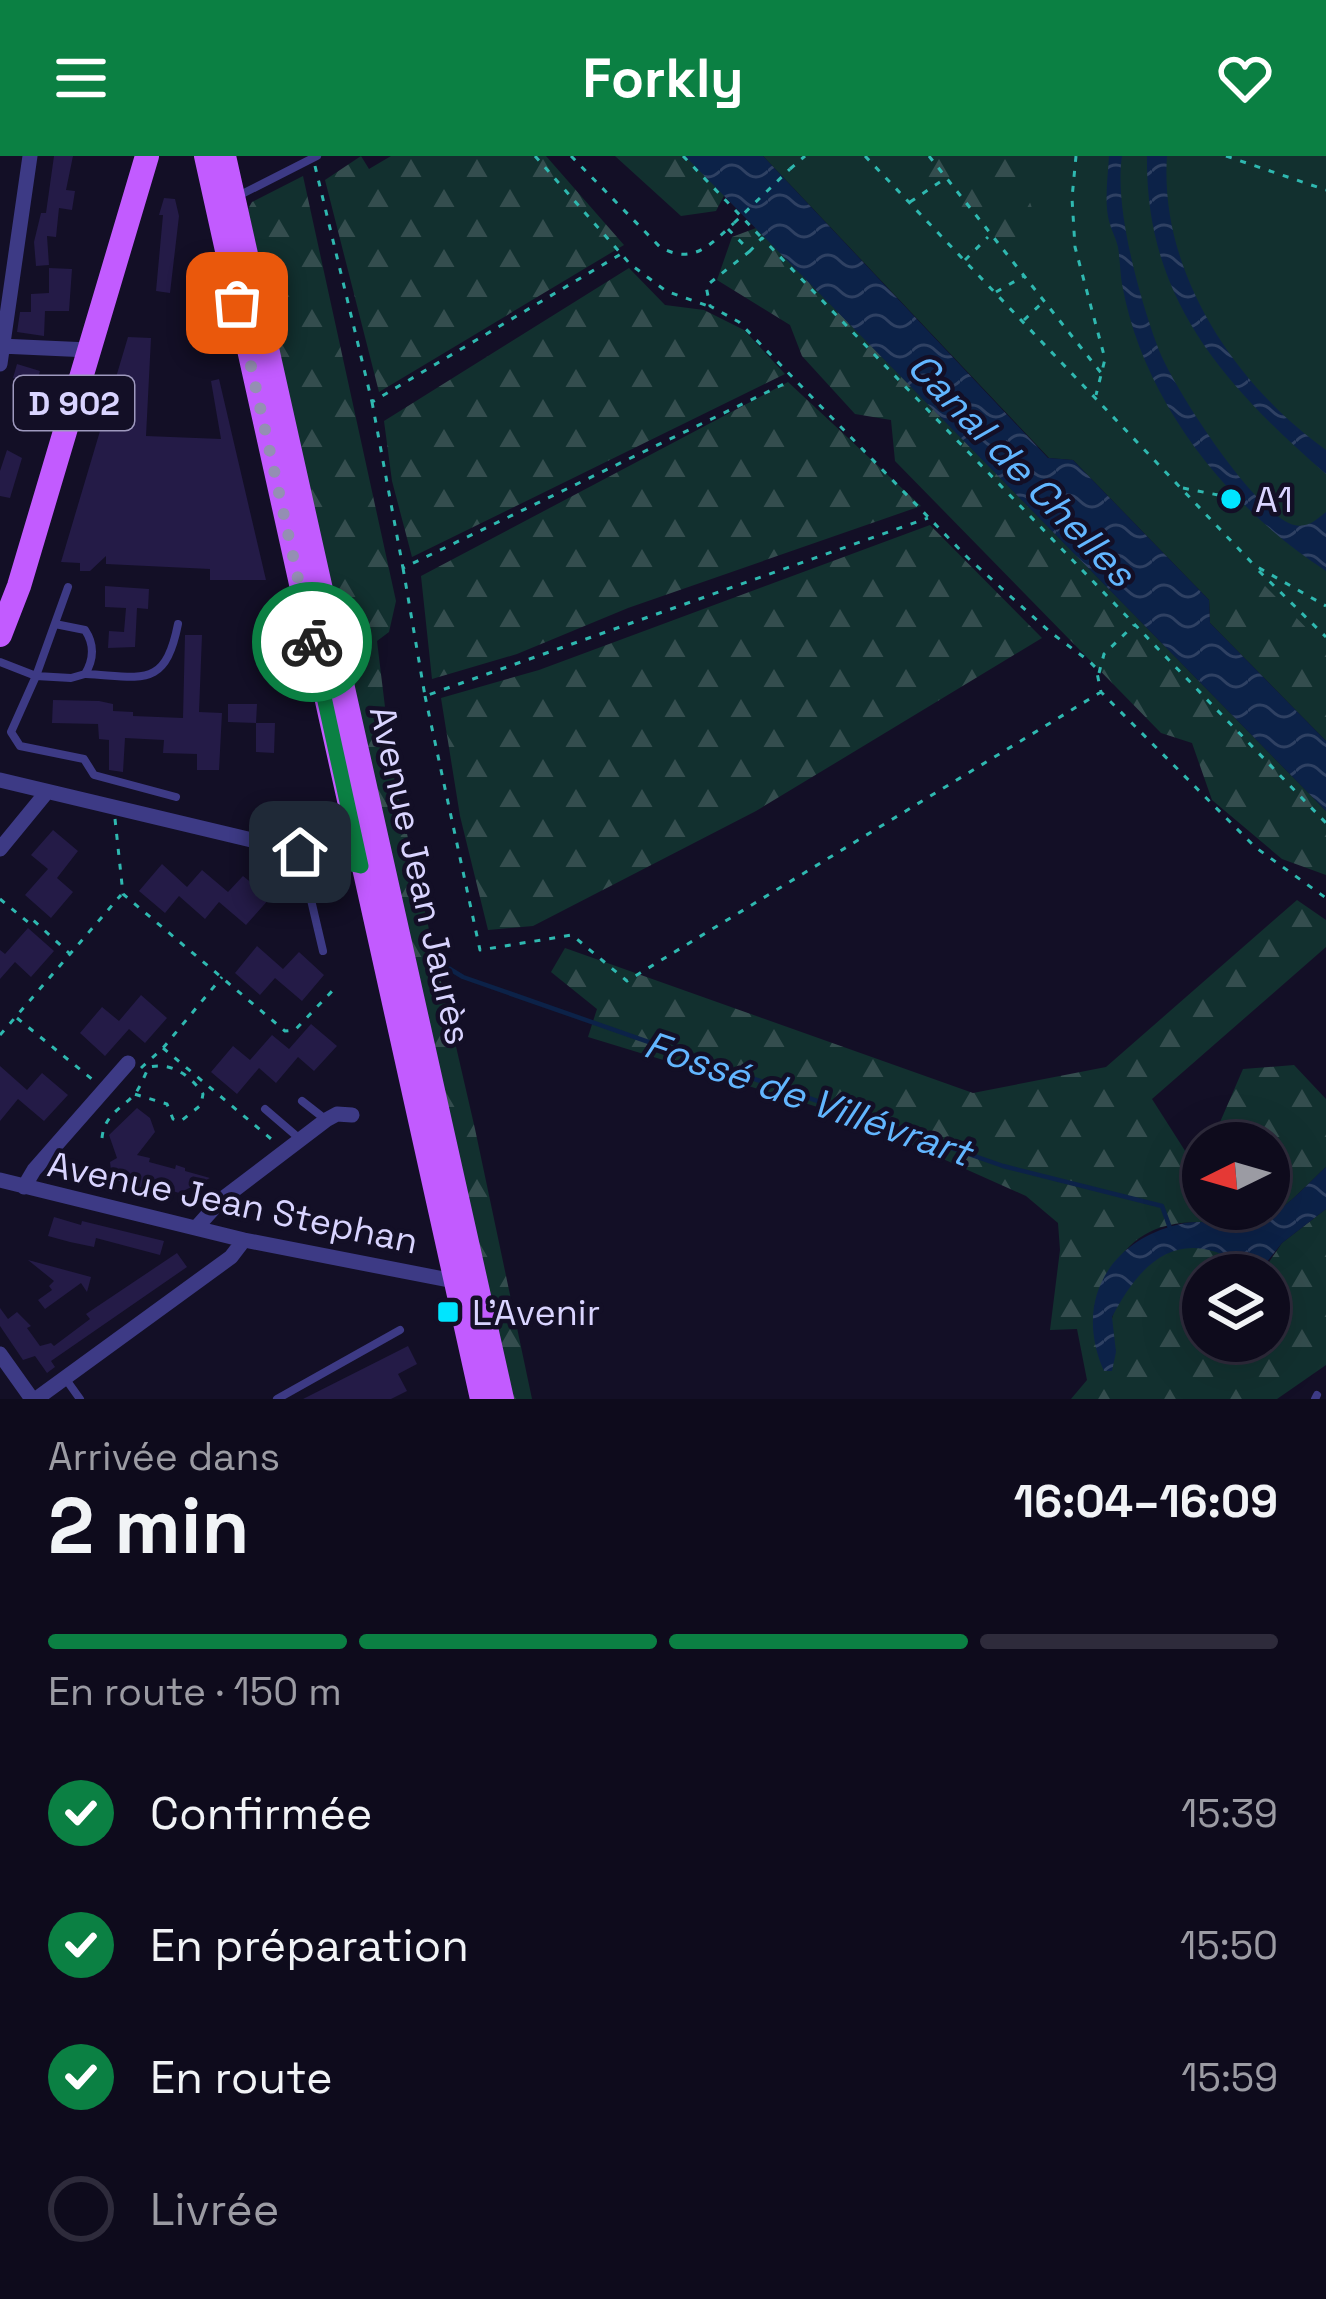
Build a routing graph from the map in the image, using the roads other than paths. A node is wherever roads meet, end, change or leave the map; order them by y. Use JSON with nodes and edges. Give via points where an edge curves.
{"nodes":[{"id":1,"x":30,"y":156,"type":"edge"},
{"id":2,"x":206,"y":156,"type":"edge"},
{"id":3,"x":224,"y":156,"type":"edge"},
{"id":4,"x":315,"y":157,"type":"edge"},
{"id":5,"x":148,"y":161,"type":"edge"},
{"id":6,"x":233,"y":199,"type":"junction"},
{"id":7,"x":2,"y":346,"type":"edge"},
{"id":8,"x":89,"y":350,"type":"junction"},
{"id":9,"x":0,"y":364,"type":"edge"},
{"id":10,"x":68,"y":587,"type":"dead end"},
{"id":11,"x":55,"y":624,"type":"junction"},
{"id":12,"x":178,"y":624,"type":"dead end"},
{"id":13,"x":0,"y":635,"type":"edge"},
{"id":14,"x":0,"y":662,"type":"edge"},
{"id":15,"x":85,"y":674,"type":"junction"},
{"id":16,"x":36,"y":676,"type":"junction"},
{"id":17,"x":0,"y":780,"type":"edge"},
{"id":18,"x":46,"y":793,"type":"junction"},
{"id":19,"x":176,"y":796,"type":"dead end"},
{"id":20,"x":0,"y":849,"type":"edge"},
{"id":21,"x":300,"y":852,"type":"junction"},
{"id":22,"x":361,"y":866,"type":"junction"},
{"id":23,"x":323,"y":951,"type":"dead end"},
{"id":24,"x":139,"y":1068,"type":"road end"},
{"id":25,"x":302,"y":1100,"type":"dead end"},
{"id":26,"x":265,"y":1109,"type":"dead end"},
{"id":27,"x":352,"y":1115,"type":"dead end"},
{"id":28,"x":326,"y":1120,"type":"junction"},
{"id":29,"x":302,"y":1140,"type":"junction"},
{"id":30,"x":0,"y":1180,"type":"edge"},
{"id":31,"x":24,"y":1187,"type":"junction"},
{"id":32,"x":196,"y":1228,"type":"junction"},
{"id":33,"x":244,"y":1240,"type":"junction"},
{"id":34,"x":455,"y":1279,"type":"junction"},
{"id":35,"x":400,"y":1330,"type":"dead end"},
{"id":36,"x":0,"y":1354,"type":"edge"},
{"id":37,"x":65,"y":1378,"type":"junction"},
{"id":38,"x":34,"y":1399,"type":"edge"},
{"id":39,"x":80,"y":1399,"type":"edge"},
{"id":40,"x":277,"y":1399,"type":"edge"},
{"id":41,"x":482,"y":1399,"type":"edge"},
{"id":42,"x":499,"y":1399,"type":"edge"}],
"edges":[{"from":1,"to":7,"type":"street"},
{"from":2,"to":22,"type":"main road","name":"Avenue Jean Jaurès"},
{"from":3,"to":6,"type":"main road","name":"Avenue Jean Jaurès"},
{"from":4,"to":6,"type":"lane"},
{"from":5,"to":8,"type":"main road","number":"D 902"},
{"from":6,"to":42,"type":"main road","name":"Avenue Jean Jaurès"},
{"from":7,"to":8,"type":"street"},
{"from":7,"to":9,"type":"street"},
{"from":8,"to":13,"type":"main road","number":"D 902"},
{"from":10,"to":11,"type":"lane"},
{"from":11,"to":15,"type":"lane","via":[[91,638]]},
{"from":11,"to":16,"type":"lane"},
{"from":12,"to":15,"type":"lane","via":[[162,668],[144,677]]},
{"from":14,"to":16,"type":"lane"},
{"from":15,"to":16,"type":"lane"},
{"from":16,"to":19,"type":"lane","via":[[11,731],[20,746],[84,759],[94,775]]},
{"from":17,"to":18,"type":"street"},
{"from":18,"to":20,"type":"street"},
{"from":18,"to":21,"type":"street"},
{"from":21,"to":22,"type":"street"},
{"from":21,"to":23,"type":"lane"},
{"from":22,"to":34,"type":"main road","name":"Avenue Jean Jaurès"},
{"from":24,"to":31,"type":"street","via":[[105,1090]]},
{"from":25,"to":28,"type":"lane"},
{"from":26,"to":29,"type":"lane"},
{"from":27,"to":28,"type":"street"},
{"from":28,"to":29,"type":"street"},
{"from":29,"to":32,"type":"street"},
{"from":30,"to":31,"type":"street","name":"Avenue Jean Stephan"},
{"from":31,"to":32,"type":"street","name":"Avenue Jean Stephan"},
{"from":32,"to":33,"type":"street","name":"Avenue Jean Stephan"},
{"from":33,"to":34,"type":"street","name":"Avenue Jean Stephan"},
{"from":33,"to":37,"type":"street"},
{"from":34,"to":41,"type":"main road","name":"Avenue Jean Jaurès"},
{"from":34,"to":42,"type":"street","via":[[467,1289]]},
{"from":35,"to":40,"type":"lane"},
{"from":36,"to":38,"type":"street"},
{"from":37,"to":38,"type":"street"},
{"from":37,"to":39,"type":"lane"}]}
